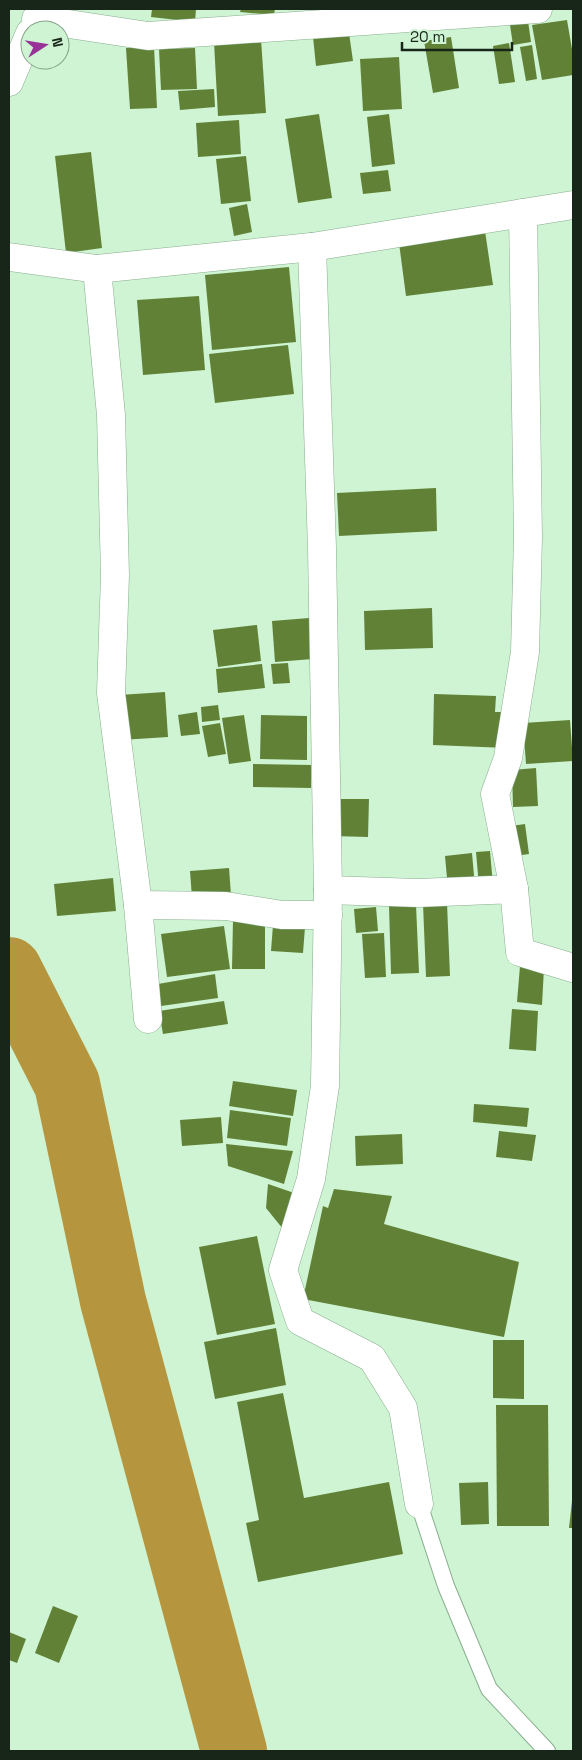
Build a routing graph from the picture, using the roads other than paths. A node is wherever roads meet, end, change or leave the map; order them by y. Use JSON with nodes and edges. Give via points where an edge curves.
{"nodes":[{"id":1,"x":538,"y":9,"type":"edge"},
{"id":2,"x":347,"y":15,"type":"edge"},
{"id":3,"x":70,"y":27,"type":"edge"},
{"id":4,"x":20,"y":56,"type":"edge"},
{"id":5,"x":9,"y":82,"type":"edge"},
{"id":6,"x":573,"y":205,"type":"edge"},
{"id":7,"x":522,"y":213,"type":"junction"},
{"id":8,"x":312,"y":247,"type":"junction"},
{"id":9,"x":9,"y":257,"type":"edge"},
{"id":10,"x":97,"y":269,"type":"junction"},
{"id":11,"x":514,"y":888,"type":"junction"},
{"id":12,"x":328,"y":902,"type":"junction"},
{"id":13,"x":138,"y":905,"type":"junction"},
{"id":14,"x":573,"y":968,"type":"edge"},
{"id":15,"x":148,"y":1018,"type":"dead end"},
{"id":16,"x":419,"y":1504,"type":"joint"},
{"id":17,"x":547,"y":1751,"type":"edge"}],
"edges":[{"from":1,"to":2,"type":"street"},
{"from":2,"to":3,"type":"street","via":[[148,36]]},
{"from":4,"to":5,"type":"street"},
{"from":6,"to":7,"type":"street"},
{"from":7,"to":8,"type":"street"},
{"from":7,"to":11,"type":"street","via":[[528,537],[525,652],[508,758],[495,794]]},
{"from":8,"to":10,"type":"street"},
{"from":8,"to":12,"type":"street","via":[[322,548]]},
{"from":9,"to":10,"type":"street"},
{"from":10,"to":13,"type":"street","via":[[111,415],[115,575],[111,693]]},
{"from":11,"to":12,"type":"street"},
{"from":11,"to":14,"type":"street","via":[[520,952]]},
{"from":12,"to":13,"type":"street","via":[[282,915],[226,906]]},
{"from":12,"to":16,"type":"street","via":[[325,1086],[311,1179],[283,1270],[300,1321],[372,1358],[403,1408]]},
{"from":13,"to":15,"type":"street"},
{"from":16,"to":17,"type":"lane","via":[[446,1586],[489,1689]]}]}
